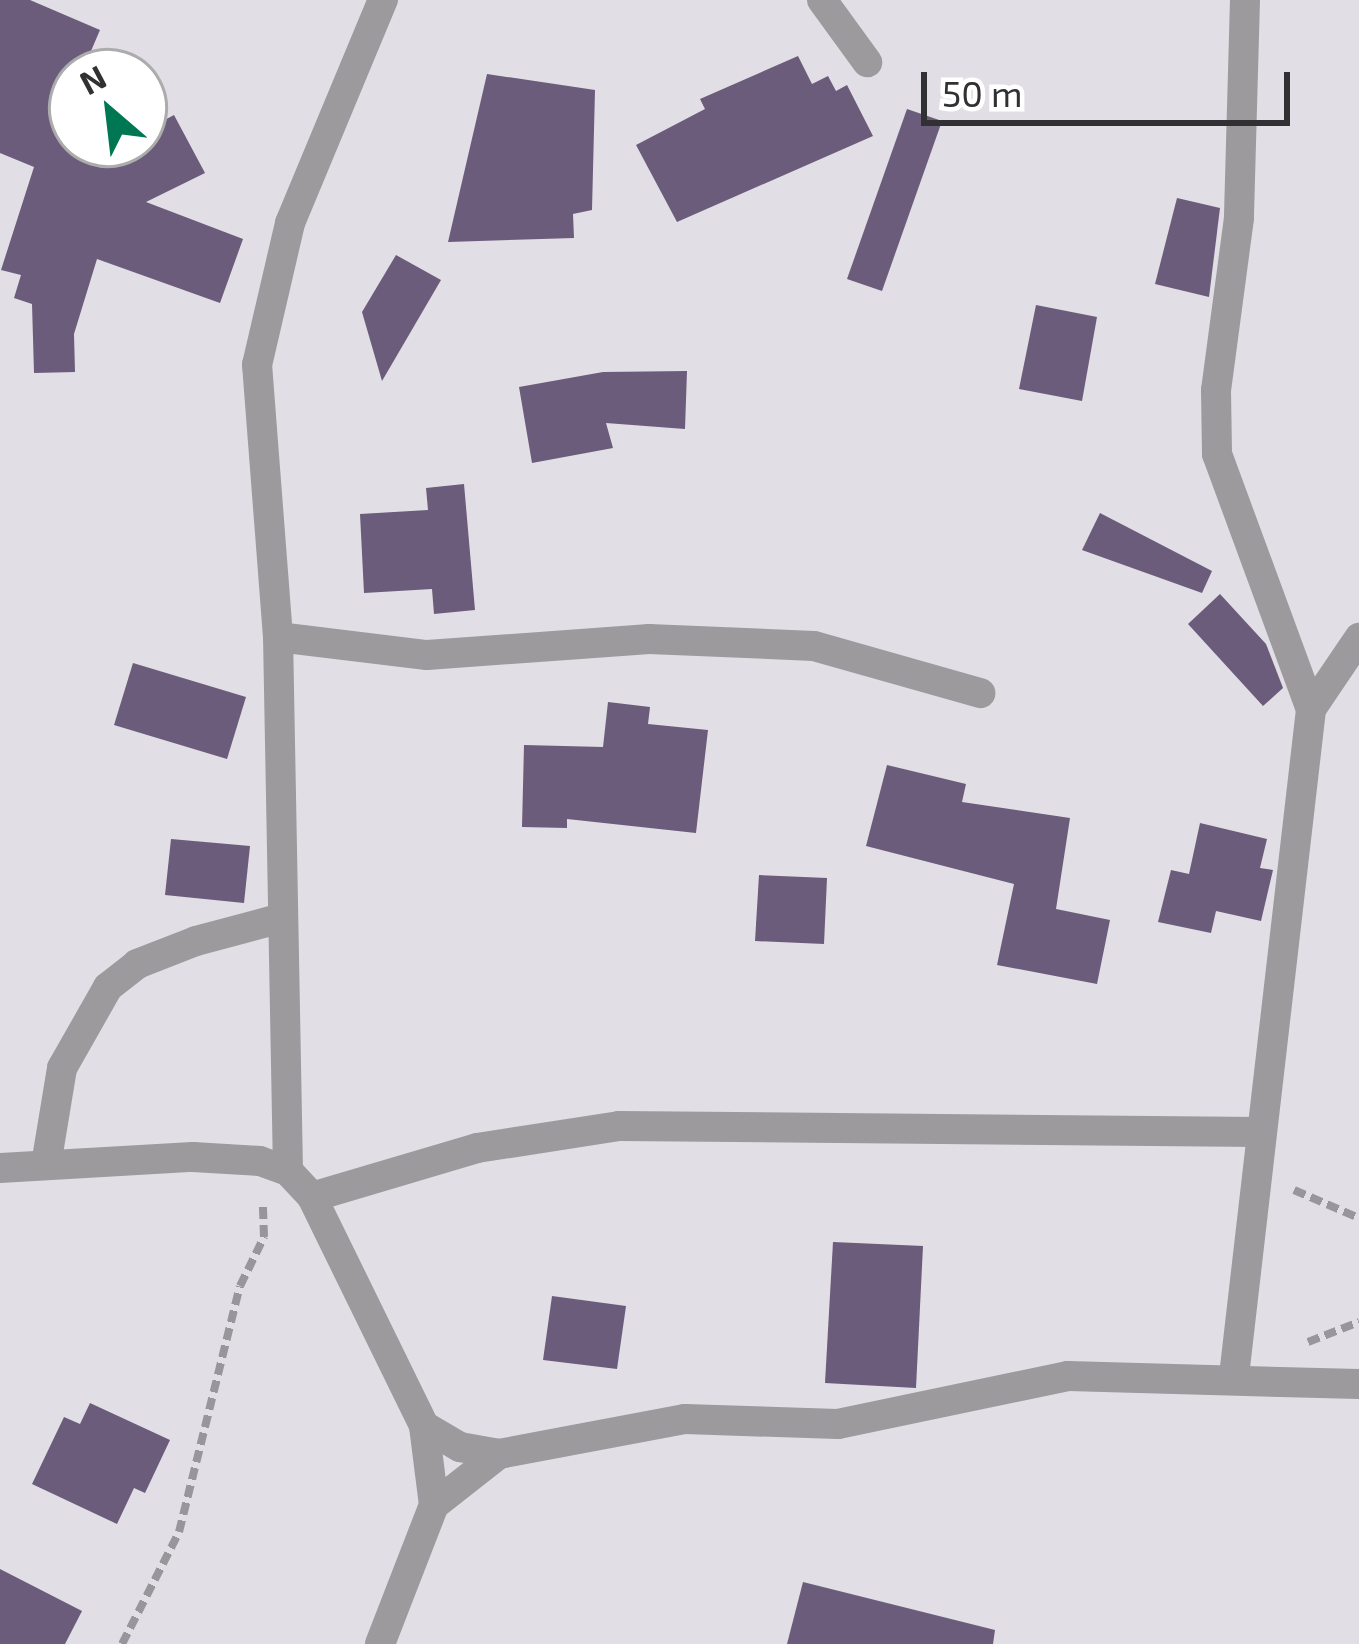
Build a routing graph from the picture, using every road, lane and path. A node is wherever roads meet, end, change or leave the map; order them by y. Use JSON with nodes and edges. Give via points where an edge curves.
{"nodes":[{"id":1,"x":383,"y":0,"type":"edge"},
{"id":2,"x":822,"y":0,"type":"edge"},
{"id":3,"x":1255,"y":6,"type":"edge"},
{"id":4,"x":867,"y":62,"type":"dead end"},
{"id":5,"x":278,"y":637,"type":"junction"},
{"id":6,"x":1359,"y":638,"type":"edge"},
{"id":7,"x":980,"y":693,"type":"dead end"},
{"id":8,"x":1311,"y":709,"type":"junction"},
{"id":9,"x":278,"y":920,"type":"junction"},
{"id":10,"x":1259,"y":1132,"type":"junction"},
{"id":11,"x":46,"y":1165,"type":"junction"},
{"id":12,"x":274,"y":1166,"type":"junction"},
{"id":13,"x":0,"y":1168,"type":"edge"},
{"id":14,"x":1255,"y":1173,"type":"junction"},
{"id":15,"x":312,"y":1197,"type":"junction"},
{"id":16,"x":1359,"y":1219,"type":"edge"},
{"id":17,"x":1234,"y":1376,"type":"junction"},
{"id":18,"x":1359,"y":1384,"type":"edge"},
{"id":19,"x":424,"y":1426,"type":"junction"},
{"id":20,"x":499,"y":1454,"type":"junction"},
{"id":21,"x":434,"y":1505,"type":"junction"},
{"id":22,"x":122,"y":1644,"type":"edge"},
{"id":23,"x":380,"y":1644,"type":"edge"}],
"edges":[{"from":1,"to":5,"type":"street","via":[[270,288],[257,365]]},
{"from":2,"to":4,"type":"street"},
{"from":3,"to":8,"type":"street","via":[[1217,454]]},
{"from":5,"to":7,"type":"street","via":[[427,655],[649,639],[814,646]]},
{"from":5,"to":9,"type":"street"},
{"from":6,"to":8,"type":"street"},
{"from":8,"to":10,"type":"street"},
{"from":9,"to":11,"type":"street","via":[[176,949],[108,988],[62,1068]]},
{"from":9,"to":12,"type":"street","via":[[289,1032]]},
{"from":10,"to":14,"type":"street"},
{"from":10,"to":15,"type":"street","via":[[620,1126],[477,1148]]},
{"from":11,"to":12,"type":"street"},
{"from":11,"to":13,"type":"street"},
{"from":12,"to":15,"type":"street"},
{"from":12,"to":22,"type":"path","via":[[265,1237],[242,1281],[178,1532]]},
{"from":14,"to":16,"type":"path"},
{"from":14,"to":17,"type":"street"},
{"from":15,"to":19,"type":"street"},
{"from":17,"to":18,"type":"street"},
{"from":17,"to":20,"type":"street","via":[[1067,1376],[838,1424],[685,1419]]},
{"from":19,"to":20,"type":"street","via":[[460,1447]]},
{"from":19,"to":21,"type":"street"},
{"from":20,"to":21,"type":"street"},
{"from":21,"to":23,"type":"street"}]}
